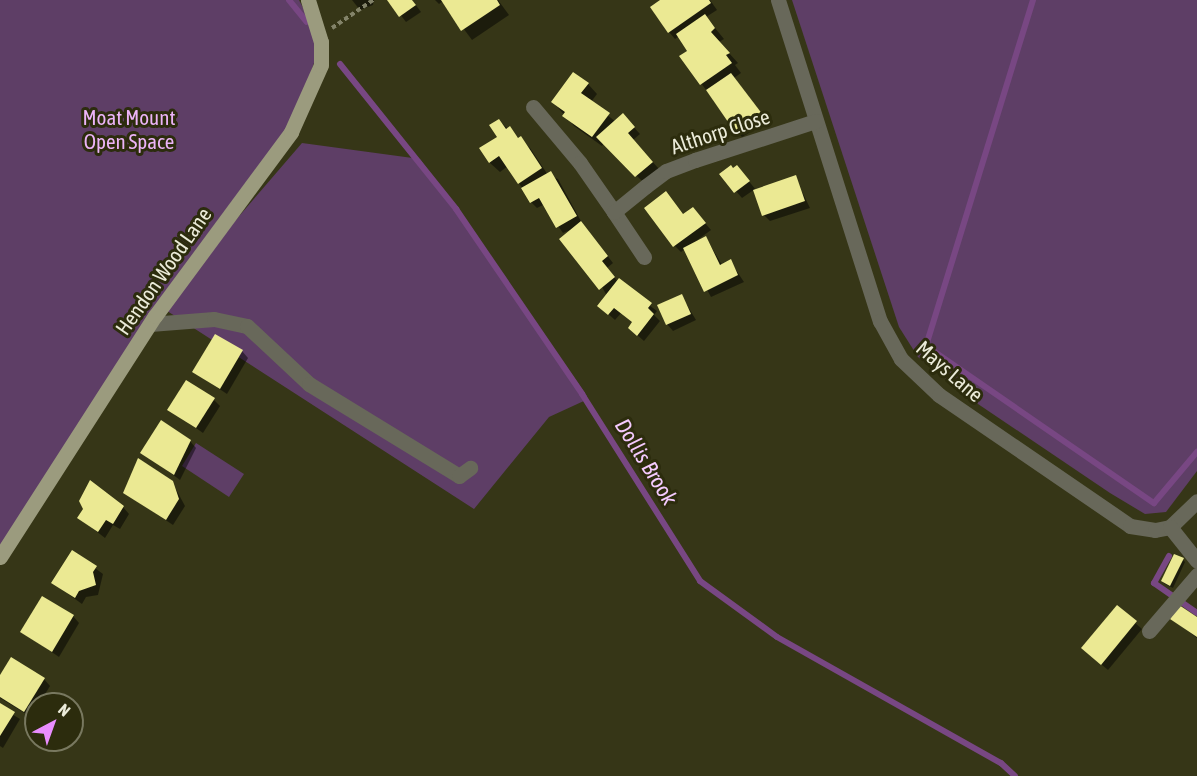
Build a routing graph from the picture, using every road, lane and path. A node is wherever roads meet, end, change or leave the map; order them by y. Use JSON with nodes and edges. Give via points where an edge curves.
{"nodes":[{"id":1,"x":308,"y":0,"type":"edge"},
{"id":2,"x":373,"y":0,"type":"edge"},
{"id":3,"x":778,"y":0,"type":"edge"},
{"id":4,"x":329,"y":30,"type":"dead end"},
{"id":5,"x":533,"y":107,"type":"dead end"},
{"id":6,"x":816,"y":122,"type":"junction"},
{"id":7,"x":614,"y":212,"type":"junction"},
{"id":8,"x":644,"y":256,"type":"dead end"},
{"id":9,"x":150,"y":324,"type":"junction"},
{"id":10,"x":470,"y":468,"type":"dead end"},
{"id":11,"x":1197,"y":501,"type":"edge"},
{"id":12,"x":1191,"y":516,"type":"edge"},
{"id":13,"x":1170,"y":527,"type":"junction"},
{"id":14,"x":0,"y":557,"type":"edge"},
{"id":15,"x":1197,"y":561,"type":"edge"},
{"id":16,"x":1197,"y":575,"type":"edge"},
{"id":17,"x":1149,"y":631,"type":"dead end"}],
"edges":[{"from":1,"to":9,"type":"main road","name":"Hendon Wood Lane","via":[[321,42],[321,65],[291,132]]},
{"from":2,"to":4,"type":"path"},
{"from":3,"to":6,"type":"street","name":"Mays Lane"},
{"from":5,"to":7,"type":"street","via":[[580,163]]},
{"from":6,"to":7,"type":"street","name":"Althorp Close","via":[[666,171]]},
{"from":6,"to":13,"type":"street","name":"Mays Lane","via":[[880,321],[901,359],[915,375],[1117,520],[1142,529]]},
{"from":7,"to":8,"type":"street"},
{"from":9,"to":10,"type":"street","via":[[213,320],[247,326],[309,384],[459,476]]},
{"from":9,"to":14,"type":"main road","name":"Hendon Wood Lane"},
{"from":11,"to":12,"type":"street"},
{"from":12,"to":13,"type":"street"},
{"from":13,"to":15,"type":"street"},
{"from":16,"to":17,"type":"street"}]}
